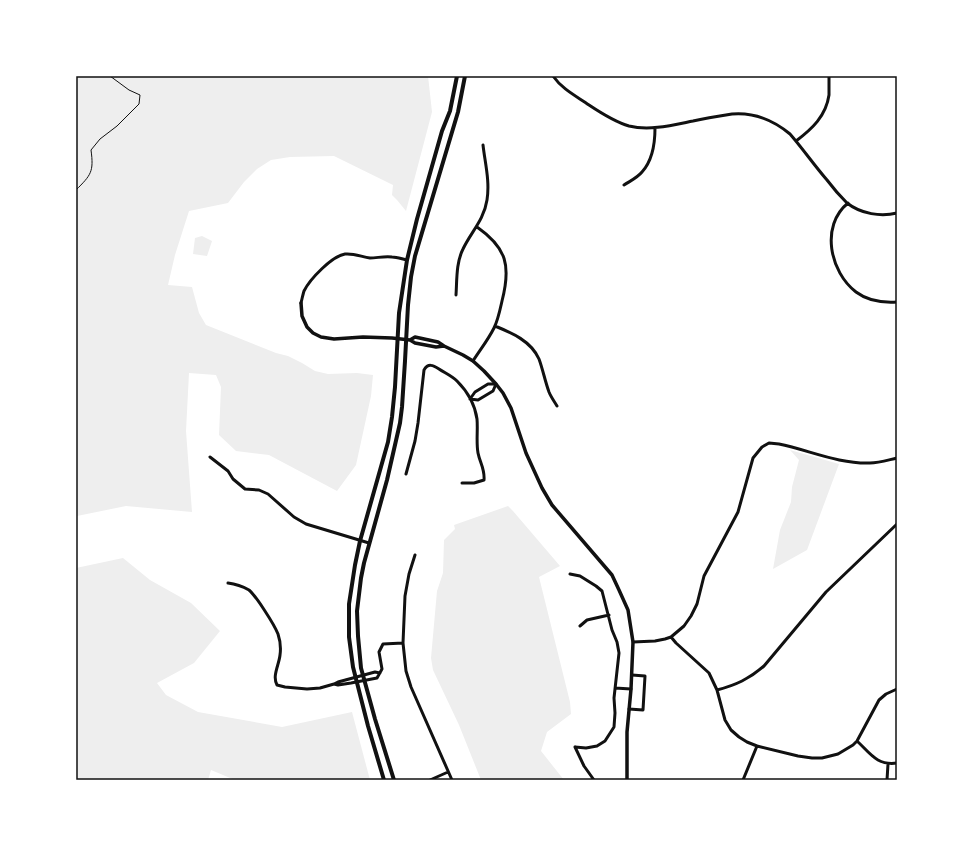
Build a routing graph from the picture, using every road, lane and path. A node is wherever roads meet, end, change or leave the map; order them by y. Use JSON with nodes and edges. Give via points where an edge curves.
{"nodes":[{"id":1,"x":110,"y":76,"type":"edge"},
{"id":2,"x":457,"y":76,"type":"edge"},
{"id":3,"x":465,"y":76,"type":"edge"},
{"id":4,"x":553,"y":76,"type":"edge"},
{"id":5,"x":829,"y":76,"type":"edge"},
{"id":6,"x":655,"y":128,"type":"junction"},
{"id":7,"x":796,"y":142,"type":"junction"},
{"id":8,"x":483,"y":145,"type":"dead end"},
{"id":9,"x":624,"y":185,"type":"dead end"},
{"id":10,"x":76,"y":190,"type":"edge"},
{"id":11,"x":848,"y":204,"type":"junction"},
{"id":12,"x":897,"y":213,"type":"edge"},
{"id":13,"x":477,"y":227,"type":"junction"},
{"id":14,"x":407,"y":260,"type":"junction"},
{"id":15,"x":456,"y":295,"type":"dead end"},
{"id":16,"x":301,"y":302,"type":"joint"},
{"id":17,"x":897,"y":302,"type":"edge"},
{"id":18,"x":495,"y":326,"type":"junction"},
{"id":19,"x":398,"y":338,"type":"junction"},
{"id":20,"x":408,"y":340,"type":"junction"},
{"id":21,"x":473,"y":361,"type":"junction"},
{"id":22,"x":496,"y":384,"type":"junction"},
{"id":23,"x":470,"y":399,"type":"junction"},
{"id":24,"x":557,"y":406,"type":"dead end"},
{"id":25,"x":210,"y":457,"type":"dead end"},
{"id":26,"x":897,"y":458,"type":"edge"},
{"id":27,"x":406,"y":474,"type":"dead end"},
{"id":28,"x":462,"y":483,"type":"dead end"},
{"id":29,"x":897,"y":524,"type":"edge"},
{"id":30,"x":360,"y":540,"type":"junction"},
{"id":31,"x":369,"y":543,"type":"junction"},
{"id":32,"x":415,"y":555,"type":"dead end"},
{"id":33,"x":570,"y":574,"type":"dead end"},
{"id":34,"x":228,"y":583,"type":"dead end"},
{"id":35,"x":609,"y":615,"type":"junction"},
{"id":36,"x":580,"y":626,"type":"dead end"},
{"id":37,"x":671,"y":637,"type":"junction"},
{"id":38,"x":633,"y":642,"type":"junction"},
{"id":39,"x":403,"y":643,"type":"junction"},
{"id":40,"x":380,"y":673,"type":"junction"},
{"id":41,"x":632,"y":675,"type":"junction"},
{"id":42,"x":363,"y":676,"type":"junction"},
{"id":43,"x":356,"y":680,"type":"junction"},
{"id":44,"x":365,"y":681,"type":"junction"},
{"id":45,"x":615,"y":688,"type":"junction"},
{"id":46,"x":631,"y":689,"type":"junction"},
{"id":47,"x":897,"y":689,"type":"edge"},
{"id":48,"x":717,"y":690,"type":"junction"},
{"id":49,"x":629,"y":709,"type":"junction"},
{"id":50,"x":857,"y":741,"type":"junction"},
{"id":51,"x":757,"y":746,"type":"junction"},
{"id":52,"x":897,"y":763,"type":"edge"},
{"id":53,"x":888,"y":764,"type":"junction"},
{"id":54,"x":448,"y":772,"type":"junction"},
{"id":55,"x":384,"y":780,"type":"edge"},
{"id":56,"x":394,"y":780,"type":"edge"},
{"id":57,"x":430,"y":780,"type":"edge"},
{"id":58,"x":452,"y":780,"type":"edge"},
{"id":59,"x":594,"y":780,"type":"edge"},
{"id":60,"x":627,"y":780,"type":"edge"},
{"id":61,"x":743,"y":780,"type":"edge"},
{"id":62,"x":887,"y":780,"type":"edge"}],
"edges":[{"from":1,"to":10,"type":"path","via":[[140,95],[139,104],[96,144],[92,150],[93,164],[89,177]]},
{"from":2,"to":14,"type":"main road","via":[[450,111],[416,219]]},
{"from":3,"to":20,"type":"main road","via":[[458,112],[415,256],[408,305]]},
{"from":4,"to":6,"type":"street","via":[[568,92],[612,119],[638,128]]},
{"from":5,"to":7,"type":"street","via":[[826,107],[809,132]]},
{"from":6,"to":7,"type":"street","via":[[742,113],[774,122]]},
{"from":6,"to":9,"type":"street","via":[[655,142],[648,163],[641,173]]},
{"from":7,"to":11,"type":"street"},
{"from":8,"to":13,"type":"street","via":[[488,188],[487,201]]},
{"from":11,"to":12,"type":"street","via":[[877,215]]},
{"from":11,"to":17,"type":"street","via":[[842,208],[833,226],[831,248],[837,268],[845,281],[862,296],[882,302]]},
{"from":13,"to":15,"type":"street","via":[[462,250]]},
{"from":13,"to":18,"type":"street","via":[[499,246],[505,264],[505,291]]},
{"from":14,"to":16,"type":"street","via":[[391,256],[368,258],[344,254],[323,267],[304,291]]},
{"from":14,"to":19,"type":"main road"},
{"from":16,"to":19,"type":"street","via":[[302,316],[307,327],[320,337]]},
{"from":18,"to":21,"type":"street"},
{"from":18,"to":24,"type":"street","via":[[521,338],[530,346],[538,358]]},
{"from":19,"to":20,"type":"street"},
{"from":19,"to":30,"type":"main road","via":[[388,442]]},
{"from":20,"to":21,"type":"street","via":[[436,347],[444,346]]},
{"from":20,"to":31,"type":"main road","via":[[400,422]]},
{"from":21,"to":22,"type":"street"},
{"from":22,"to":23,"type":"street","via":[[488,384],[475,392]]},
{"from":22,"to":23,"type":"street","via":[[493,391],[478,400]]},
{"from":22,"to":38,"type":"street","via":[[511,408],[526,453],[552,505],[612,575],[628,610]]},
{"from":23,"to":27,"type":"street","via":[[456,381],[437,367],[425,367],[417,429]]},
{"from":23,"to":28,"type":"street","via":[[477,418],[478,452],[485,473],[484,480]]},
{"from":25,"to":30,"type":"street","via":[[245,489],[268,494],[306,524]]},
{"from":26,"to":37,"type":"street","via":[[871,463],[854,462],[779,444],[769,443],[762,447],[752,458],[738,512],[704,576],[697,604],[684,626]]},
{"from":29,"to":48,"type":"street","via":[[826,592],[764,666],[748,678]]},
{"from":30,"to":31,"type":"street"},
{"from":30,"to":43,"type":"main road","via":[[351,587],[349,619]]},
{"from":31,"to":42,"type":"main road","via":[[357,611]]},
{"from":32,"to":39,"type":"street","via":[[405,596]]},
{"from":33,"to":35,"type":"street","via":[[580,576],[602,591]]},
{"from":34,"to":43,"type":"street","via":[[240,585],[250,591],[278,634],[280,656],[275,679],[277,685],[307,689]]},
{"from":35,"to":36,"type":"street","via":[[587,620]]},
{"from":35,"to":45,"type":"street","via":[[618,653]]},
{"from":37,"to":38,"type":"street"},
{"from":37,"to":48,"type":"street","via":[[709,673]]},
{"from":38,"to":41,"type":"street"},
{"from":39,"to":40,"type":"street","via":[[383,644],[379,652],[382,669]]},
{"from":39,"to":54,"type":"street","via":[[406,671],[411,687]]},
{"from":40,"to":42,"type":"street"},
{"from":40,"to":44,"type":"street","via":[[377,678]]},
{"from":41,"to":46,"type":"street"},
{"from":41,"to":49,"type":"street","via":[[645,676],[643,710]]},
{"from":42,"to":43,"type":"street"},
{"from":42,"to":44,"type":"main road"},
{"from":43,"to":44,"type":"street"},
{"from":43,"to":55,"type":"main road"},
{"from":44,"to":56,"type":"main road"},
{"from":45,"to":46,"type":"street"},
{"from":45,"to":59,"type":"street","via":[[614,727],[606,741],[597,746],[575,747]]},
{"from":46,"to":49,"type":"street"},
{"from":47,"to":50,"type":"street","via":[[879,700]]},
{"from":48,"to":51,"type":"street","via":[[725,720],[731,730]]},
{"from":49,"to":60,"type":"street"},
{"from":50,"to":51,"type":"street","via":[[838,754],[822,758],[798,756]]},
{"from":50,"to":53,"type":"street","via":[[875,758]]},
{"from":51,"to":61,"type":"street"},
{"from":52,"to":53,"type":"street"},
{"from":53,"to":62,"type":"street"},
{"from":54,"to":57,"type":"street"},
{"from":54,"to":58,"type":"street"}]}
